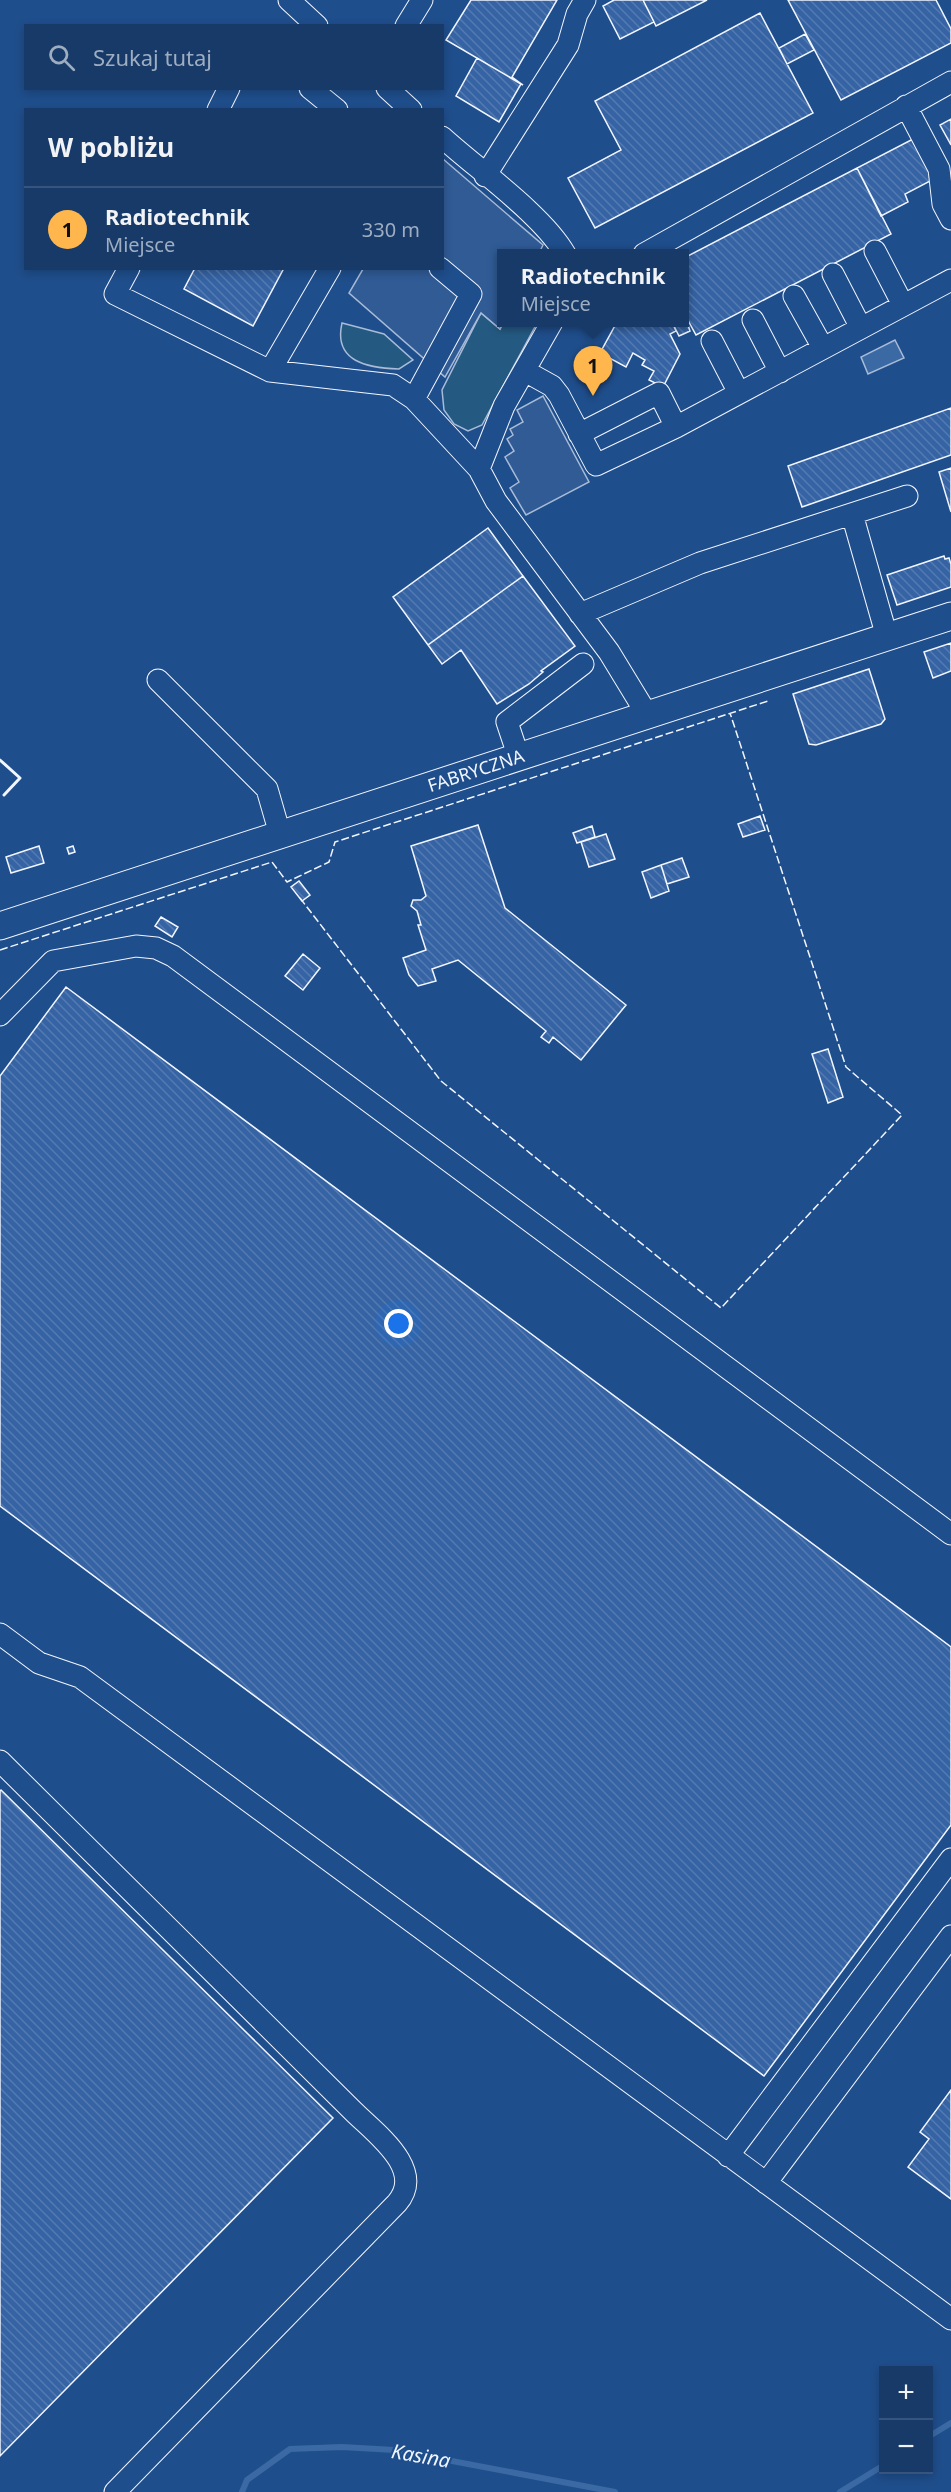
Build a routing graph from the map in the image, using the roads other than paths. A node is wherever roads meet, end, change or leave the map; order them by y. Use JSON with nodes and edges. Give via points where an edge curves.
{"nodes":[{"id":1,"x":289,"y":0,"type":"edge"},
{"id":2,"x":422,"y":0,"type":"edge"},
{"id":3,"x":585,"y":0,"type":"edge"},
{"id":4,"x":315,"y":24,"type":"edge"},
{"id":5,"x":407,"y":24,"type":"edge"},
{"id":6,"x":951,"y":82,"type":"edge"},
{"id":7,"x":228,"y":90,"type":"edge"},
{"id":8,"x":312,"y":90,"type":"edge"},
{"id":9,"x":389,"y":90,"type":"edge"},
{"id":10,"x":906,"y":106,"type":"junction"},
{"id":11,"x":219,"y":108,"type":"edge"},
{"id":12,"x":335,"y":108,"type":"edge"},
{"id":13,"x":409,"y":108,"type":"edge"},
{"id":14,"x":444,"y":140,"type":"edge"},
{"id":15,"x":485,"y":176,"type":"junction"},
{"id":16,"x":951,"y":219,"type":"edge"},
{"id":17,"x":562,"y":249,"type":"edge"},
{"id":18,"x":654,"y":249,"type":"edge"},
{"id":19,"x":875,"y":251,"type":"dead end"},
{"id":20,"x":128,"y":270,"type":"edge"},
{"id":21,"x":329,"y":270,"type":"edge"},
{"id":22,"x":442,"y":270,"type":"edge"},
{"id":23,"x":833,"y":274,"type":"dead end"},
{"id":24,"x":951,"y":280,"type":"edge"},
{"id":25,"x":794,"y":296,"type":"dead end"},
{"id":26,"x":903,"y":305,"type":"junction"},
{"id":27,"x":753,"y":320,"type":"dead end"},
{"id":28,"x":549,"y":327,"type":"edge"},
{"id":29,"x":861,"y":328,"type":"junction"},
{"id":30,"x":712,"y":341,"type":"dead end"},
{"id":31,"x":823,"y":348,"type":"junction"},
{"id":32,"x":270,"y":371,"type":"junction"},
{"id":33,"x":525,"y":371,"type":"junction"},
{"id":34,"x":780,"y":372,"type":"junction"},
{"id":35,"x":739,"y":393,"type":"junction"},
{"id":36,"x":414,"y":399,"type":"junction"},
{"id":37,"x":676,"y":427,"type":"junction"},
{"id":38,"x":579,"y":434,"type":"junction"},
{"id":39,"x":480,"y":469,"type":"junction"},
{"id":40,"x":907,"y":496,"type":"dead end"},
{"id":41,"x":852,"y":514,"type":"junction"},
{"id":42,"x":580,"y":614,"type":"junction"},
{"id":43,"x":951,"y":616,"type":"edge"},
{"id":44,"x":888,"y":637,"type":"junction"},
{"id":45,"x":583,"y":664,"type":"dead end"},
{"id":46,"x":158,"y":680,"type":"dead end"},
{"id":47,"x":648,"y":716,"type":"junction"},
{"id":48,"x":519,"y":758,"type":"junction"},
{"id":49,"x":280,"y":834,"type":"junction"},
{"id":50,"x":0,"y":926,"type":"edge"},
{"id":51,"x":0,"y":1015,"type":"edge"},
{"id":52,"x":951,"y":1534,"type":"edge"},
{"id":53,"x":0,"y":1634,"type":"edge"},
{"id":54,"x":0,"y":1761,"type":"edge"},
{"id":55,"x":951,"y":1859,"type":"edge"},
{"id":56,"x":951,"y":1936,"type":"edge"},
{"id":57,"x":728,"y":2156,"type":"junction"},
{"id":58,"x":766,"y":2183,"type":"junction"},
{"id":59,"x":951,"y":2319,"type":"edge"},
{"id":60,"x":115,"y":2492,"type":"edge"}],
"edges":[{"from":1,"to":4,"type":"lane"},
{"from":2,"to":5,"type":"lane"},
{"from":3,"to":15,"type":"lane","via":[[567,45]]},
{"from":6,"to":10,"type":"lane"},
{"from":7,"to":11,"type":"lane"},
{"from":8,"to":12,"type":"lane"},
{"from":9,"to":13,"type":"lane"},
{"from":10,"to":16,"type":"lane","via":[[939,169],[943,204]]},
{"from":10,"to":18,"type":"lane"},
{"from":14,"to":15,"type":"lane"},
{"from":15,"to":17,"type":"lane","via":[[539,222]]},
{"from":19,"to":26,"type":"lane"},
{"from":20,"to":32,"type":"lane","via":[[116,294]]},
{"from":21,"to":32,"type":"lane"},
{"from":22,"to":36,"type":"lane","via":[[471,294]]},
{"from":23,"to":29,"type":"lane"},
{"from":24,"to":26,"type":"lane"},
{"from":25,"to":31,"type":"lane"},
{"from":26,"to":29,"type":"lane"},
{"from":27,"to":34,"type":"lane"},
{"from":28,"to":33,"type":"lane"},
{"from":29,"to":31,"type":"lane"},
{"from":30,"to":35,"type":"lane"},
{"from":31,"to":34,"type":"lane"},
{"from":32,"to":36,"type":"lane","via":[[393,385]]},
{"from":33,"to":38,"type":"lane","via":[[552,386]]},
{"from":33,"to":39,"type":"lane","via":[[504,406]]},
{"from":34,"to":35,"type":"lane"},
{"from":35,"to":37,"type":"lane"},
{"from":36,"to":39,"type":"lane"},
{"from":37,"to":38,"type":"lane","via":[[596,465]]},
{"from":37,"to":38,"type":"lane","via":[[658,393]]},
{"from":39,"to":42,"type":"lane","via":[[496,501]]},
{"from":40,"to":41,"type":"lane"},
{"from":41,"to":42,"type":"lane","via":[[700,563]]},
{"from":41,"to":44,"type":"lane"},
{"from":42,"to":47,"type":"lane","via":[[609,652]]},
{"from":43,"to":44,"type":"main road","name":"FABRYCZNA"},
{"from":44,"to":47,"type":"main road","name":"FABRYCZNA"},
{"from":45,"to":48,"type":"lane","via":[[507,722]]},
{"from":46,"to":49,"type":"lane","via":[[267,789]]},
{"from":47,"to":48,"type":"main road","name":"FABRYCZNA"},
{"from":48,"to":49,"type":"main road","name":"FABRYCZNA"},
{"from":49,"to":50,"type":"main road","name":"FABRYCZNA"},
{"from":51,"to":52,"type":"lane","via":[[53,961],[136,946],[156,948],[173,956]]},
{"from":53,"to":57,"type":"lane","via":[[39,1663],[80,1677]]},
{"from":54,"to":60,"type":"lane","via":[[396,2154],[405,2171],[405,2188],[397,2204]]},
{"from":55,"to":57,"type":"lane"},
{"from":56,"to":58,"type":"lane"},
{"from":57,"to":58,"type":"lane"},
{"from":58,"to":59,"type":"lane"}]}
